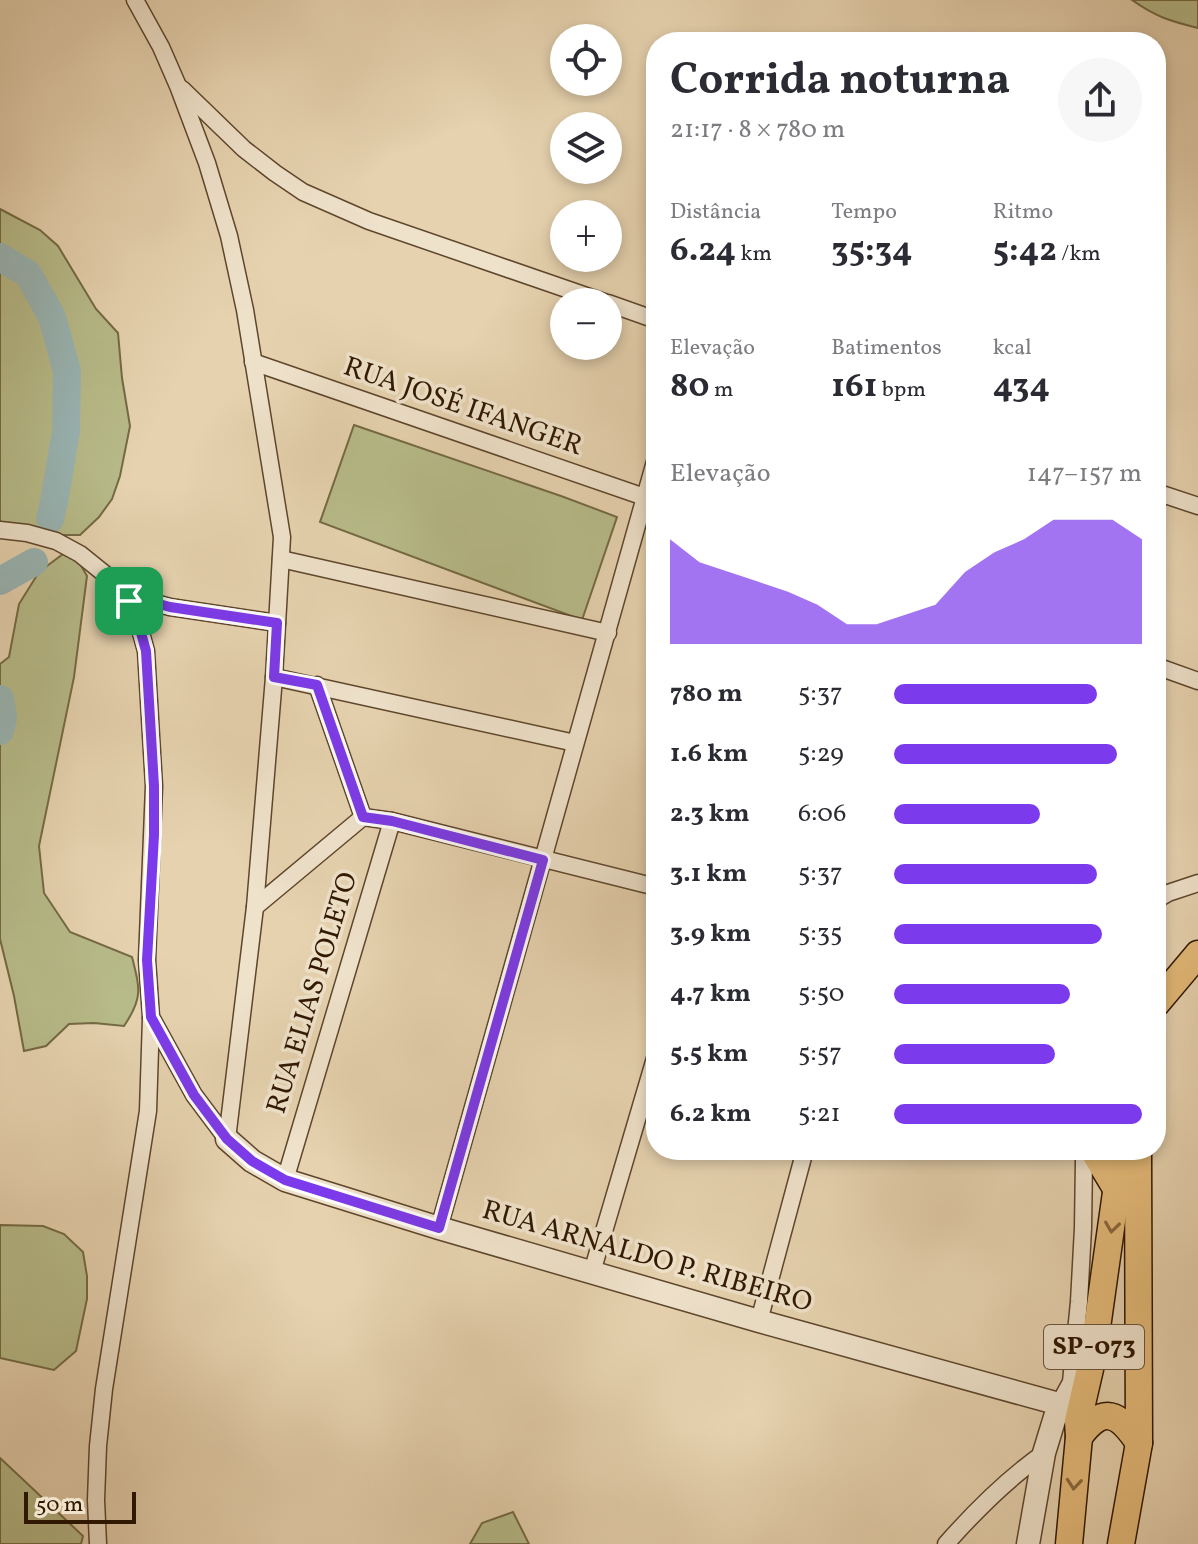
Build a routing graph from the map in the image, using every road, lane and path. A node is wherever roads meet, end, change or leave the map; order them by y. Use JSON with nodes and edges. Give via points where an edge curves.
{"nodes":[{"id":1,"x":140,"y":3,"type":"edge"},
{"id":2,"x":178,"y":86,"type":"junction"},
{"id":3,"x":563,"y":288,"type":"edge"},
{"id":4,"x":622,"y":308,"type":"edge"},
{"id":5,"x":646,"y":317,"type":"edge"},
{"id":6,"x":253,"y":362,"type":"junction"},
{"id":7,"x":1166,"y":495,"type":"edge"},
{"id":8,"x":646,"y":498,"type":"edge"},
{"id":9,"x":1198,"y":506,"type":"edge"},
{"id":10,"x":646,"y":512,"type":"edge"},
{"id":11,"x":0,"y":530,"type":"edge"},
{"id":12,"x":281,"y":559,"type":"junction"},
{"id":13,"x":122,"y":594,"type":"junction"},
{"id":14,"x":277,"y":623,"type":"junction"},
{"id":15,"x":608,"y":633,"type":"junction"},
{"id":16,"x":1166,"y":670,"type":"edge"},
{"id":17,"x":274,"y":677,"type":"junction"},
{"id":18,"x":1198,"y":681,"type":"edge"},
{"id":19,"x":317,"y":685,"type":"junction"},
{"id":20,"x":575,"y":743,"type":"junction"},
{"id":21,"x":363,"y":817,"type":"junction"},
{"id":22,"x":392,"y":821,"type":"junction"},
{"id":23,"x":543,"y":860,"type":"junction"},
{"id":24,"x":1198,"y":883,"type":"edge"},
{"id":25,"x":646,"y":885,"type":"edge"},
{"id":26,"x":1166,"y":894,"type":"edge"},
{"id":27,"x":255,"y":907,"type":"junction"},
{"id":28,"x":1198,"y":954,"type":"edge"},
{"id":29,"x":1166,"y":992,"type":"edge"},
{"id":30,"x":151,"y":1017,"type":"junction"},
{"id":31,"x":646,"y":1089,"type":"edge"},
{"id":32,"x":227,"y":1139,"type":"junction"},
{"id":33,"x":802,"y":1160,"type":"edge"},
{"id":34,"x":1084,"y":1160,"type":"edge"},
{"id":35,"x":1099,"y":1160,"type":"edge"},
{"id":36,"x":1121,"y":1160,"type":"edge"},
{"id":37,"x":1138,"y":1160,"type":"edge"},
{"id":38,"x":285,"y":1180,"type":"junction"},
{"id":39,"x":1117,"y":1190,"type":"junction"},
{"id":40,"x":439,"y":1228,"type":"junction"},
{"id":41,"x":592,"y":1272,"type":"junction"},
{"id":42,"x":759,"y":1321,"type":"junction"},
{"id":43,"x":1059,"y":1404,"type":"junction"},
{"id":44,"x":1079,"y":1437,"type":"junction"},
{"id":45,"x":1139,"y":1443,"type":"junction"},
{"id":46,"x":1044,"y":1453,"type":"junction"},
{"id":47,"x":98,"y":1544,"type":"edge"},
{"id":48,"x":946,"y":1544,"type":"edge"},
{"id":49,"x":1028,"y":1544,"type":"edge"},
{"id":50,"x":1069,"y":1544,"type":"edge"},
{"id":51,"x":1121,"y":1544,"type":"edge"}],
"edges":[{"from":1,"to":2,"type":"street"},
{"from":2,"to":3,"type":"street","via":[[244,149],[303,192],[369,221]]},
{"from":2,"to":6,"type":"street","via":[[229,236]]},
{"from":4,"to":5,"type":"street"},
{"from":6,"to":8,"type":"street","name":"RUA JOSÉ IFANGER"},
{"from":6,"to":12,"type":"street","via":[[282,537]]},
{"from":7,"to":9,"type":"street"},
{"from":10,"to":15,"type":"street"},
{"from":11,"to":13,"type":"street","name":"RUA ARNALDO P. RIBEIRO","via":[[68,547]]},
{"from":12,"to":14,"type":"street"},
{"from":12,"to":15,"type":"street"},
{"from":13,"to":14,"type":"street"},
{"from":13,"to":30,"type":"street","name":"RUA ARNALDO P. RIBEIRO","via":[[146,651],[154,786],[147,960]]},
{"from":14,"to":17,"type":"street"},
{"from":15,"to":20,"type":"street"},
{"from":16,"to":18,"type":"street"},
{"from":17,"to":19,"type":"street"},
{"from":17,"to":27,"type":"street"},
{"from":19,"to":20,"type":"street"},
{"from":19,"to":21,"type":"street"},
{"from":20,"to":23,"type":"street"},
{"from":21,"to":22,"type":"street"},
{"from":21,"to":27,"type":"street"},
{"from":22,"to":23,"type":"street"},
{"from":22,"to":38,"type":"street","name":"RUA ELIAS POLETO"},
{"from":23,"to":25,"type":"street"},
{"from":23,"to":40,"type":"street"},
{"from":24,"to":26,"type":"street"},
{"from":27,"to":32,"type":"street"},
{"from":28,"to":29,"type":"main road"},
{"from":30,"to":32,"type":"street","name":"RUA ARNALDO P. RIBEIRO","via":[[194,1095]]},
{"from":30,"to":47,"type":"street","via":[[148,1111],[99,1432]]},
{"from":31,"to":41,"type":"street"},
{"from":32,"to":38,"type":"street","name":"RUA ARNALDO P. RIBEIRO"},
{"from":33,"to":42,"type":"street"},
{"from":34,"to":43,"type":"street","via":[[1071,1382]]},
{"from":35,"to":39,"type":"main road"},
{"from":36,"to":39,"type":"main road","number":"SP-073"},
{"from":37,"to":45,"type":"main road","number":"SP-073"},
{"from":38,"to":40,"type":"street","name":"RUA ARNALDO P. RIBEIRO"},
{"from":39,"to":44,"type":"main road","number":"SP-073","one_way":true},
{"from":40,"to":41,"type":"street","name":"RUA ARNALDO P. RIBEIRO"},
{"from":41,"to":42,"type":"street","name":"RUA ARNALDO P. RIBEIRO"},
{"from":42,"to":43,"type":"street","name":"RUA ARNALDO P. RIBEIRO"},
{"from":43,"to":46,"type":"street"},
{"from":44,"to":45,"type":"main road","via":[[1090,1422],[1112,1416],[1126,1424]]},
{"from":44,"to":50,"type":"main road","number":"SP-073","one_way":true},
{"from":45,"to":51,"type":"main road","number":"SP-073"},
{"from":46,"to":48,"type":"street","via":[[1007,1481]]},
{"from":46,"to":49,"type":"street"}]}
